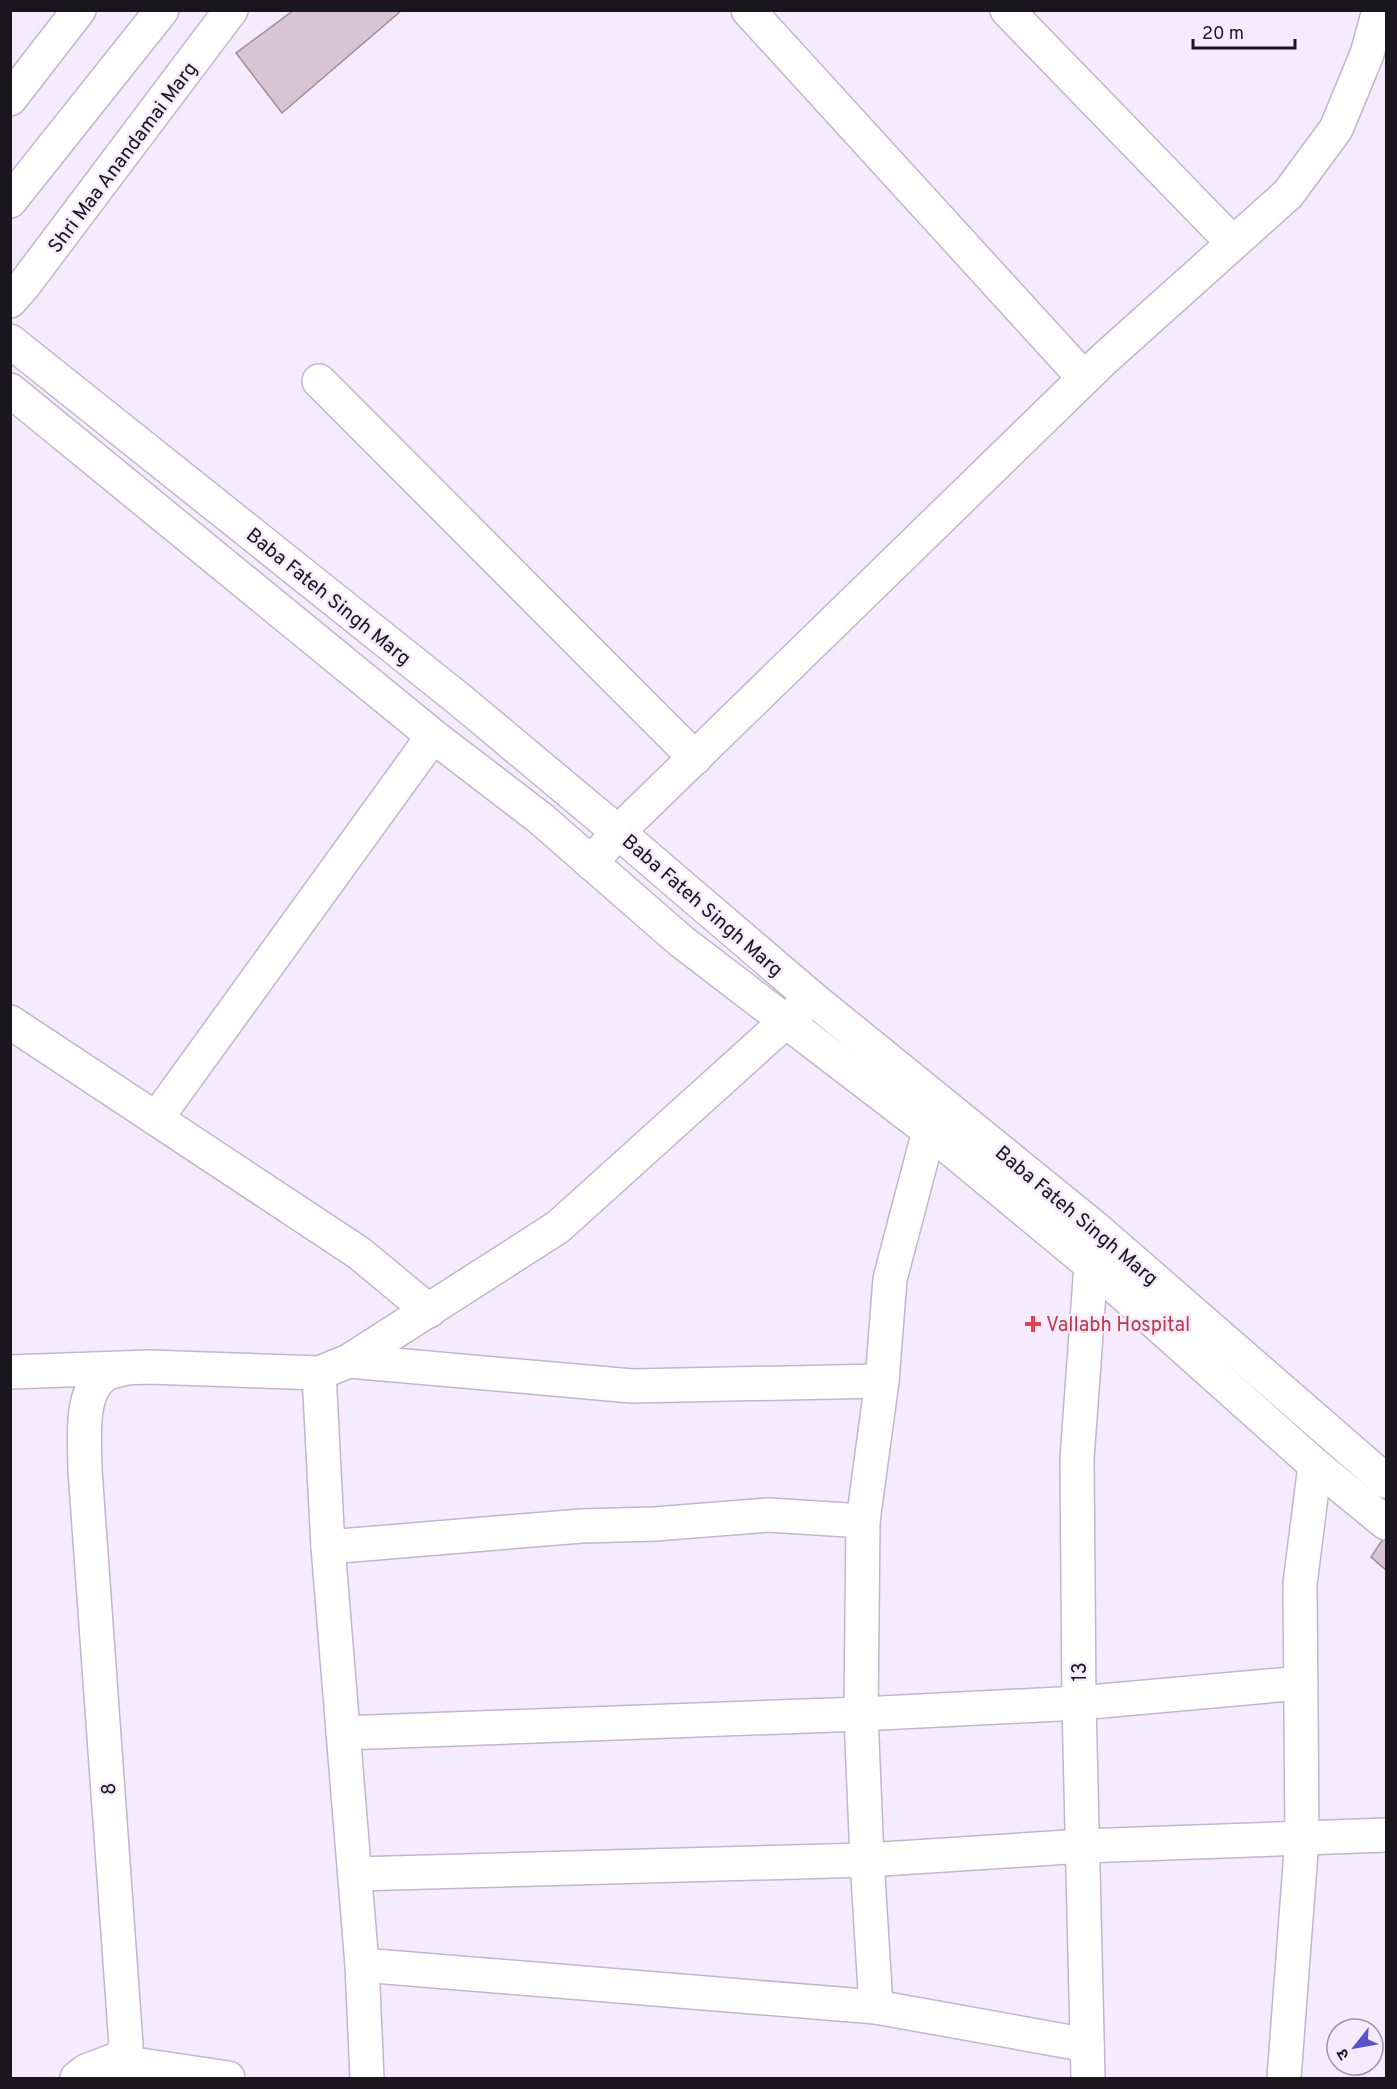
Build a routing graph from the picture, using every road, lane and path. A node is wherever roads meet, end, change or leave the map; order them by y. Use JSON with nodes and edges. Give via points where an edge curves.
{"nodes":[{"id":1,"x":79,"y":10,"type":"edge"},
{"id":2,"x":162,"y":10,"type":"edge"},
{"id":3,"x":231,"y":10,"type":"edge"},
{"id":4,"x":748,"y":10,"type":"edge"},
{"id":5,"x":1007,"y":10,"type":"edge"},
{"id":6,"x":1379,"y":10,"type":"edge"},
{"id":7,"x":10,"y":99,"type":"edge"},
{"id":8,"x":10,"y":201,"type":"edge"},
{"id":9,"x":1233,"y":243,"type":"junction"},
{"id":10,"x":10,"y":301,"type":"edge"},
{"id":11,"x":10,"y":341,"type":"edge"},
{"id":12,"x":1084,"y":378,"type":"junction"},
{"id":13,"x":319,"y":381,"type":"dead end"},
{"id":14,"x":10,"y":390,"type":"edge"},
{"id":15,"x":433,"y":736,"type":"junction"},
{"id":16,"x":695,"y":758,"type":"junction"},
{"id":17,"x":618,"y":832,"type":"junction"},
{"id":18,"x":591,"y":863,"type":"junction"},
{"id":19,"x":812,"y":998,"type":"junction"},
{"id":20,"x":787,"y":1021,"type":"junction"},
{"id":21,"x":10,"y":1022,"type":"edge"},
{"id":22,"x":937,"y":1118,"type":"junction"},
{"id":23,"x":156,"y":1119,"type":"junction"},
{"id":24,"x":1091,"y":1265,"type":"junction"},
{"id":25,"x":429,"y":1311,"type":"junction"},
{"id":26,"x":334,"y":1367,"type":"junction"},
{"id":27,"x":123,"y":1369,"type":"junction"},
{"id":28,"x":10,"y":1372,"type":"edge"},
{"id":29,"x":882,"y":1381,"type":"junction"},
{"id":30,"x":1314,"y":1465,"type":"junction"},
{"id":31,"x":1386,"y":1481,"type":"edge"},
{"id":32,"x":864,"y":1521,"type":"junction"},
{"id":33,"x":1386,"y":1523,"type":"edge"},
{"id":34,"x":328,"y":1547,"type":"junction"},
{"id":35,"x":1301,"y":1683,"type":"junction"},
{"id":36,"x":1079,"y":1703,"type":"junction"},
{"id":37,"x":861,"y":1714,"type":"junction"},
{"id":38,"x":344,"y":1733,"type":"junction"},
{"id":39,"x":1386,"y":1835,"type":"edge"},
{"id":40,"x":1302,"y":1838,"type":"junction"},
{"id":41,"x":1083,"y":1846,"type":"junction"},
{"id":42,"x":867,"y":1860,"type":"junction"},
{"id":43,"x":355,"y":1874,"type":"junction"},
{"id":44,"x":362,"y":1965,"type":"junction"},
{"id":45,"x":876,"y":2007,"type":"junction"},
{"id":46,"x":1087,"y":2045,"type":"junction"},
{"id":47,"x":114,"y":2061,"type":"junction"},
{"id":48,"x":225,"y":2078,"type":"edge"},
{"id":49,"x":77,"y":2079,"type":"edge"},
{"id":50,"x":367,"y":2079,"type":"edge"},
{"id":51,"x":1088,"y":2079,"type":"edge"},
{"id":52,"x":1284,"y":2079,"type":"edge"}],
"edges":[{"from":1,"to":7,"type":"street"},
{"from":2,"to":8,"type":"street"},
{"from":3,"to":10,"type":"street","name":"Shri Maa Anandamai Marg"},
{"from":4,"to":12,"type":"street"},
{"from":5,"to":9,"type":"street"},
{"from":6,"to":9,"type":"street","via":[[1336,129],[1288,194]]},
{"from":9,"to":12,"type":"street"},
{"from":11,"to":17,"type":"street","name":"Baba Fateh Singh Marg","via":[[460,700]]},
{"from":12,"to":16,"type":"street"},
{"from":13,"to":16,"type":"street"},
{"from":14,"to":15,"type":"street","name":"Baba Fateh Singh Marg"},
{"from":15,"to":18,"type":"street","name":"Baba Fateh Singh Marg","via":[[540,818]]},
{"from":15,"to":23,"type":"street"},
{"from":16,"to":17,"type":"street"},
{"from":17,"to":18,"type":"street"},
{"from":17,"to":19,"type":"street","name":"Baba Fateh Singh Marg"},
{"from":18,"to":20,"type":"street","name":"Baba Fateh Singh Marg","via":[[681,941]]},
{"from":19,"to":20,"type":"street"},
{"from":19,"to":22,"type":"street","name":"Baba Fateh Singh Marg"},
{"from":20,"to":22,"type":"street","name":"Baba Fateh Singh Marg"},
{"from":20,"to":25,"type":"street","via":[[558,1227]]},
{"from":21,"to":23,"type":"street"},
{"from":22,"to":24,"type":"street","name":"Baba Fateh Singh Marg"},
{"from":22,"to":29,"type":"street","via":[[890,1279]]},
{"from":22,"to":31,"type":"street","name":"Baba Fateh Singh Marg","via":[[1094,1227]]},
{"from":23,"to":25,"type":"street","via":[[358,1253]]},
{"from":24,"to":30,"type":"street","name":"Baba Fateh Singh Marg"},
{"from":24,"to":36,"type":"street","name":"13","via":[[1077,1459]]},
{"from":25,"to":26,"type":"street"},
{"from":26,"to":27,"type":"street"},
{"from":26,"to":29,"type":"street","via":[[632,1386]]},
{"from":26,"to":34,"type":"street"},
{"from":27,"to":28,"type":"street"},
{"from":27,"to":47,"type":"street","name":"8","via":[[104,1375],[95,1383],[85,1416],[85,1470],[126,2045]]},
{"from":29,"to":32,"type":"street"},
{"from":30,"to":33,"type":"street","name":"Baba Fateh Singh Marg"},
{"from":30,"to":35,"type":"street","via":[[1300,1584]]},
{"from":32,"to":34,"type":"street","via":[[769,1515]]},
{"from":32,"to":37,"type":"street"},
{"from":34,"to":38,"type":"street"},
{"from":35,"to":36,"type":"street"},
{"from":35,"to":40,"type":"street"},
{"from":36,"to":37,"type":"street"},
{"from":36,"to":41,"type":"street","name":"13"},
{"from":37,"to":38,"type":"street"},
{"from":37,"to":42,"type":"street"},
{"from":38,"to":43,"type":"street"},
{"from":39,"to":40,"type":"street"},
{"from":40,"to":41,"type":"street"},
{"from":40,"to":52,"type":"street"},
{"from":41,"to":42,"type":"street"},
{"from":41,"to":46,"type":"street","name":"13"},
{"from":42,"to":43,"type":"street"},
{"from":42,"to":45,"type":"street"},
{"from":43,"to":44,"type":"street"},
{"from":44,"to":45,"type":"street"},
{"from":44,"to":50,"type":"street"},
{"from":45,"to":46,"type":"street"},
{"from":46,"to":51,"type":"street","name":"13"},
{"from":47,"to":48,"type":"street"},
{"from":47,"to":49,"type":"street","via":[[86,2070]]}]}
